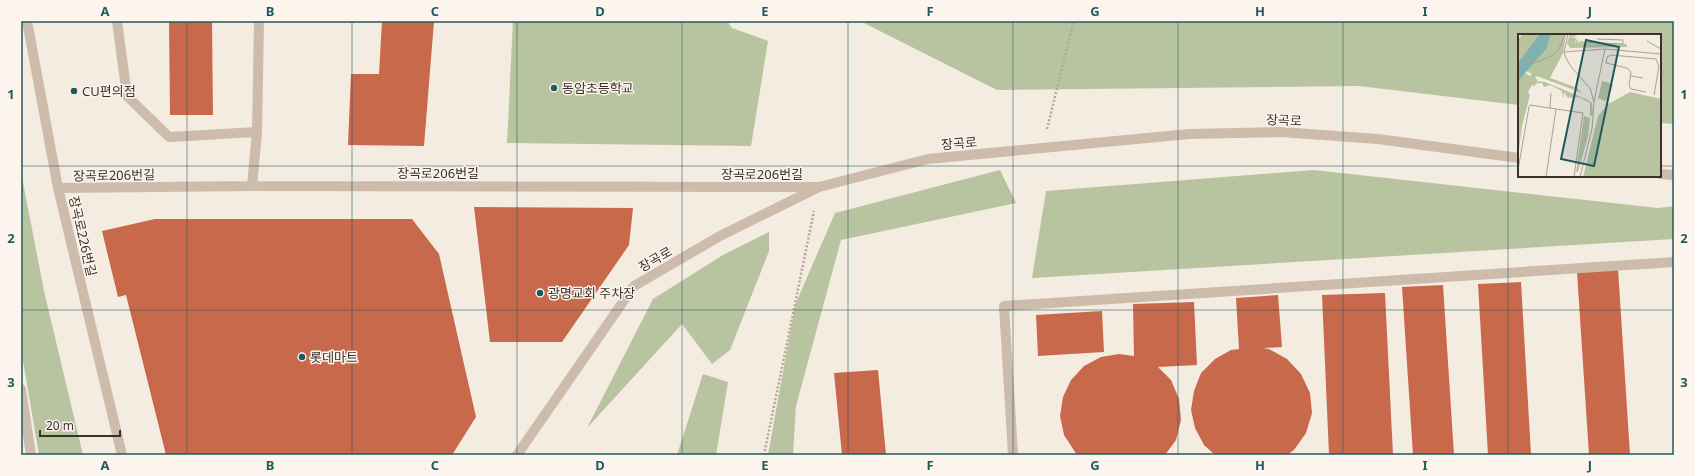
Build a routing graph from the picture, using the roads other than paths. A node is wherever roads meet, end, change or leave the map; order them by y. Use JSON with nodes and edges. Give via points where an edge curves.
{"nodes":[{"id":1,"x":27,"y":21,"type":"edge"},
{"id":2,"x":117,"y":21,"type":"edge"},
{"id":3,"x":259,"y":21,"type":"edge"},
{"id":4,"x":257,"y":132,"type":"junction"},
{"id":5,"x":1518,"y":158,"type":"edge"},
{"id":6,"x":1661,"y":174,"type":"edge"},
{"id":7,"x":1674,"y":175,"type":"edge"},
{"id":8,"x":252,"y":186,"type":"junction"},
{"id":9,"x":819,"y":187,"type":"junction"},
{"id":10,"x":58,"y":188,"type":"junction"},
{"id":11,"x":1674,"y":262,"type":"edge"},
{"id":12,"x":21,"y":389,"type":"edge"},
{"id":13,"x":31,"y":455,"type":"edge"},
{"id":14,"x":122,"y":455,"type":"edge"},
{"id":15,"x":517,"y":455,"type":"edge"},
{"id":16,"x":1013,"y":455,"type":"edge"}],
"edges":[{"from":1,"to":10,"type":"street","name":"장곡로226번길"},
{"from":2,"to":4,"type":"street","via":[[127,96],[169,137]]},
{"from":3,"to":4,"type":"street"},
{"from":4,"to":8,"type":"street"},
{"from":5,"to":9,"type":"street","name":"장곡로","via":[[1378,139],[1282,132],[1189,134],[928,159]]},
{"from":6,"to":7,"type":"street"},
{"from":8,"to":9,"type":"street","name":"장곡로206번길"},
{"from":8,"to":10,"type":"street","name":"장곡로206번길"},
{"from":9,"to":15,"type":"street","name":"장곡로","via":[[720,236],[634,286]]},
{"from":10,"to":14,"type":"street","name":"장곡로226번길"},
{"from":11,"to":16,"type":"street","via":[[1004,306]]},
{"from":12,"to":13,"type":"street"}]}
